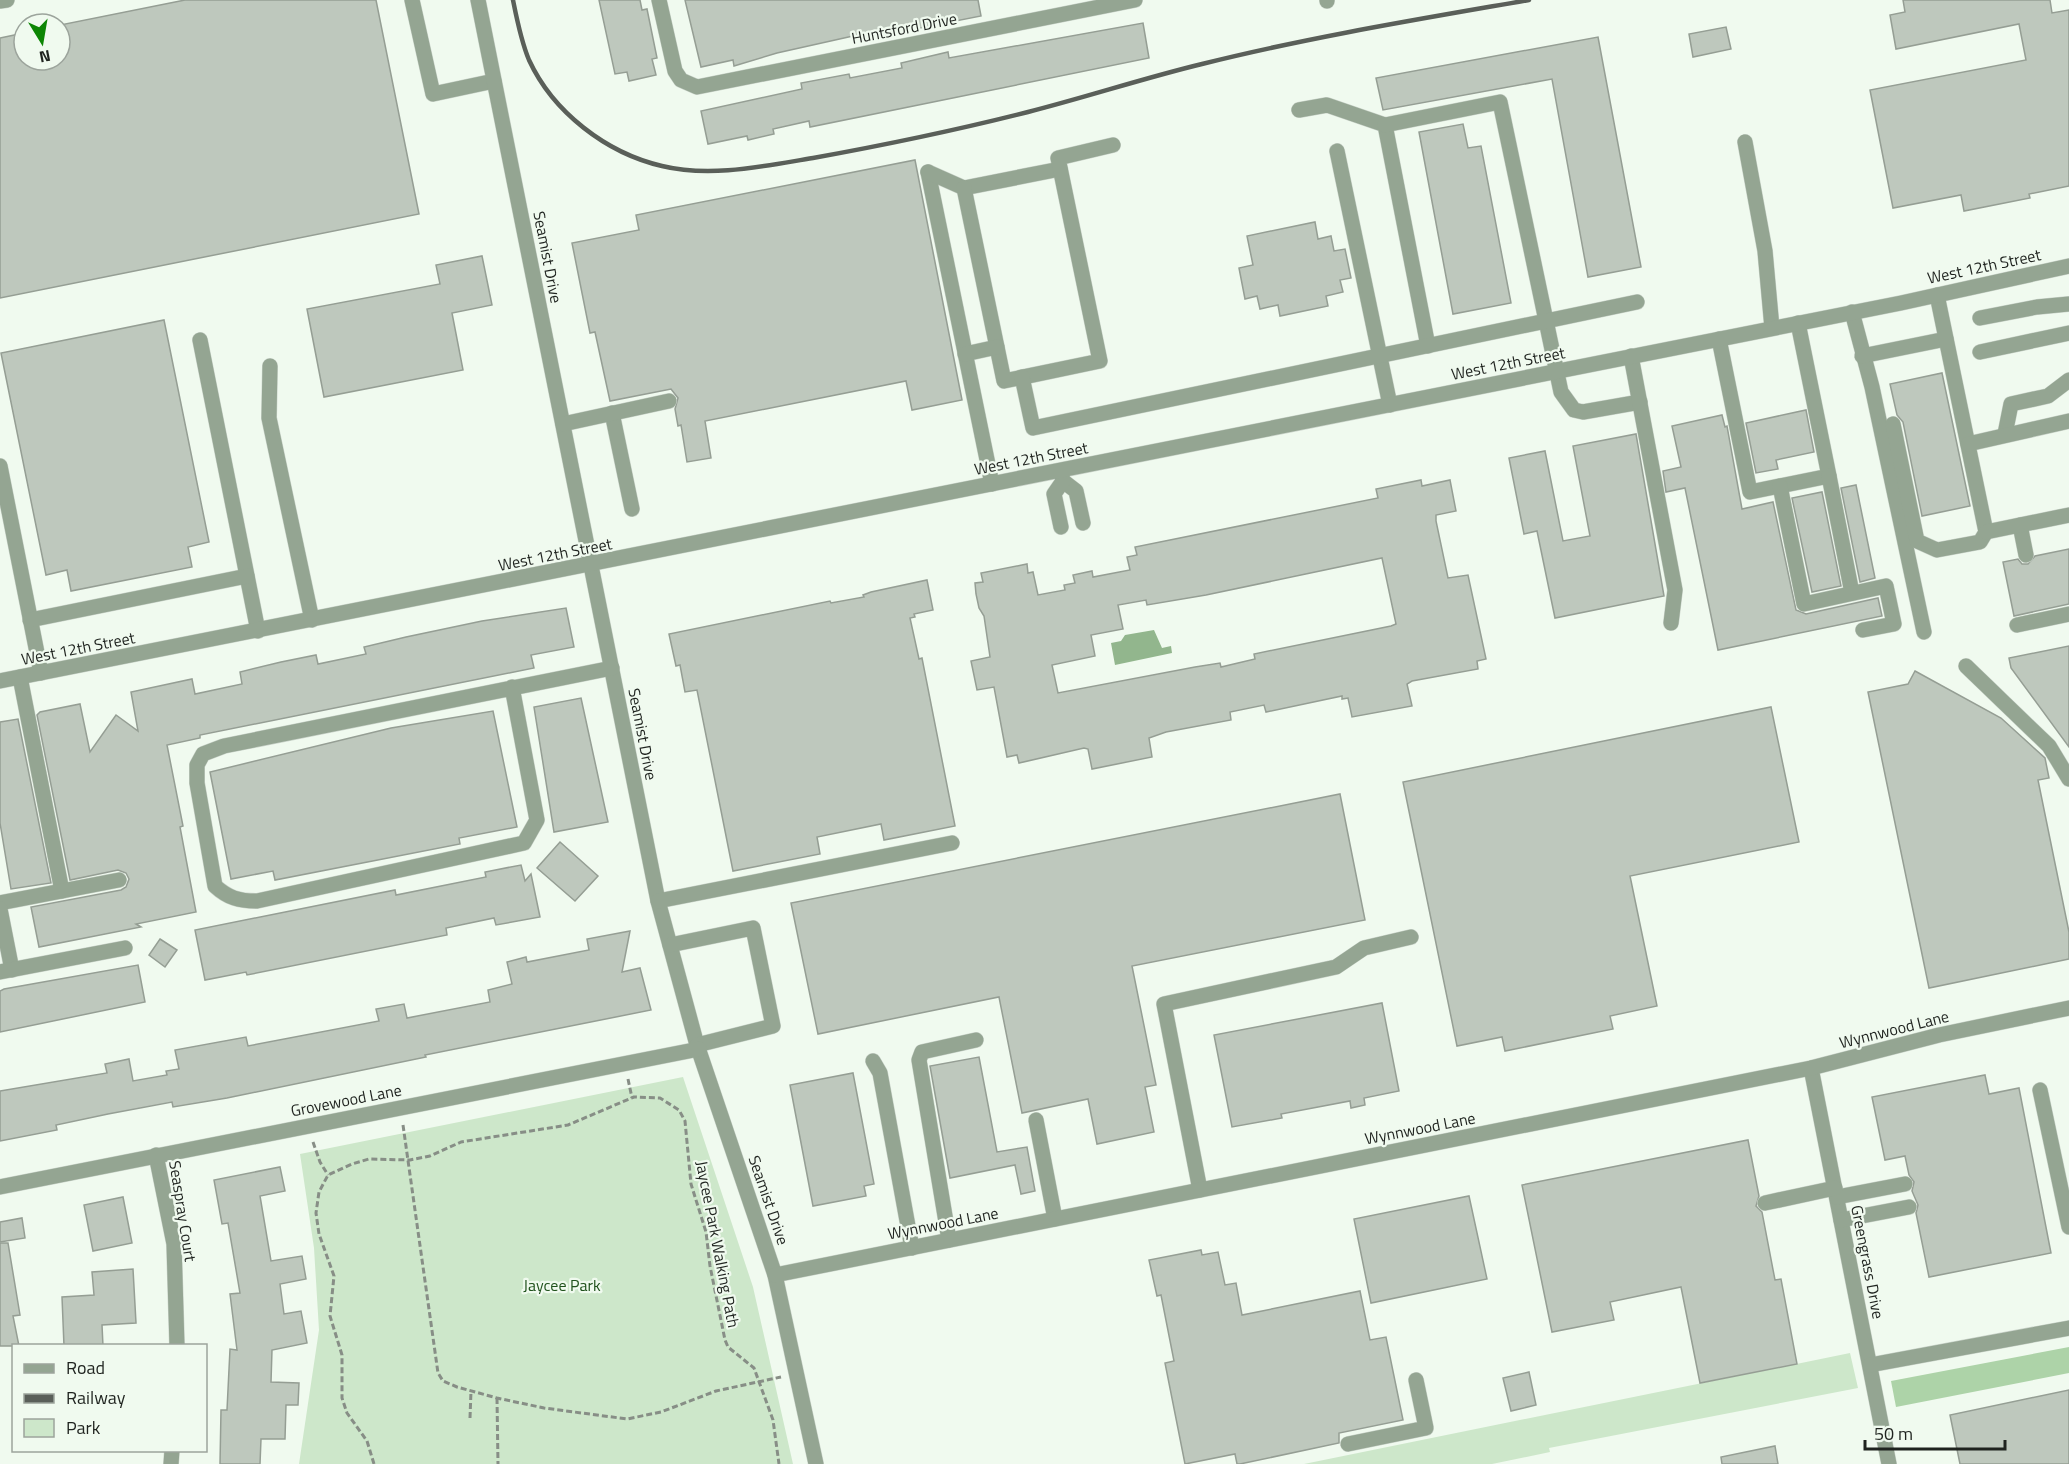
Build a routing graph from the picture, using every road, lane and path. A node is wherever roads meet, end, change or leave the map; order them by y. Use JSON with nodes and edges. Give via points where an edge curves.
{"nodes":[{"id":1,"x":8,"y":0,"type":"edge"},
{"id":2,"x":412,"y":0,"type":"edge"},
{"id":3,"x":478,"y":0,"type":"edge"},
{"id":4,"x":659,"y":0,"type":"edge"},
{"id":5,"x":1135,"y":0,"type":"edge"},
{"id":6,"x":0,"y":2,"type":"edge"},
{"id":7,"x":494,"y":81,"type":"junction"},
{"id":8,"x":1299,"y":110,"type":"dead end"},
{"id":9,"x":1385,"y":125,"type":"junction"},
{"id":10,"x":1745,"y":142,"type":"dead end"},
{"id":11,"x":1113,"y":145,"type":"dead end"},
{"id":12,"x":1337,"y":151,"type":"dead end"},
{"id":13,"x":1060,"y":169,"type":"junction"},
{"id":14,"x":964,"y":188,"type":"junction"},
{"id":15,"x":2069,"y":266,"type":"edge"},
{"id":16,"x":1937,"y":295,"type":"junction"},
{"id":17,"x":1637,"y":302,"type":"dead end"},
{"id":18,"x":2069,"y":304,"type":"edge"},
{"id":19,"x":1852,"y":312,"type":"junction"},
{"id":20,"x":1980,"y":318,"type":"dead end"},
{"id":21,"x":1545,"y":321,"type":"junction"},
{"id":22,"x":1798,"y":323,"type":"junction"},
{"id":23,"x":1772,"y":328,"type":"junction"},
{"id":24,"x":2069,"y":333,"type":"edge"},
{"id":25,"x":1719,"y":339,"type":"junction"},
{"id":26,"x":1946,"y":339,"type":"junction"},
{"id":27,"x":200,"y":340,"type":"dead end"},
{"id":28,"x":1428,"y":346,"type":"junction"},
{"id":29,"x":997,"y":347,"type":"junction"},
{"id":30,"x":1980,"y":352,"type":"dead end"},
{"id":31,"x":965,"y":354,"type":"junction"},
{"id":32,"x":1380,"y":356,"type":"junction"},
{"id":33,"x":1631,"y":356,"type":"junction"},
{"id":34,"x":1862,"y":356,"type":"junction"},
{"id":35,"x":270,"y":366,"type":"dead end"},
{"id":36,"x":1556,"y":371,"type":"junction"},
{"id":37,"x":1022,"y":377,"type":"junction"},
{"id":38,"x":2069,"y":380,"type":"edge"},
{"id":39,"x":669,"y":401,"type":"dead end"},
{"id":40,"x":1640,"y":402,"type":"junction"},
{"id":41,"x":1390,"y":405,"type":"junction"},
{"id":42,"x":612,"y":413,"type":"junction"},
{"id":43,"x":2069,"y":421,"type":"edge"},
{"id":44,"x":563,"y":424,"type":"junction"},
{"id":45,"x":1893,"y":424,"type":"dead end"},
{"id":46,"x":2005,"y":434,"type":"junction"},
{"id":47,"x":1968,"y":444,"type":"junction"},
{"id":48,"x":0,"y":466,"type":"edge"},
{"id":49,"x":1062,"y":476,"type":"junction"},
{"id":50,"x":1829,"y":476,"type":"junction"},
{"id":51,"x":992,"y":484,"type":"junction"},
{"id":52,"x":1780,"y":486,"type":"junction"},
{"id":53,"x":633,"y":509,"type":"dead end"},
{"id":54,"x":2069,"y":515,"type":"edge"},
{"id":55,"x":1083,"y":523,"type":"dead end"},
{"id":56,"x":2020,"y":525,"type":"junction"},
{"id":57,"x":1061,"y":527,"type":"dead end"},
{"id":58,"x":1986,"y":532,"type":"junction"},
{"id":59,"x":2026,"y":555,"type":"dead end"},
{"id":60,"x":591,"y":565,"type":"junction"},
{"id":61,"x":247,"y":576,"type":"junction"},
{"id":62,"x":1852,"y":593,"type":"junction"},
{"id":63,"x":2069,"y":614,"type":"edge"},
{"id":64,"x":30,"y":620,"type":"junction"},
{"id":65,"x":312,"y":620,"type":"junction"},
{"id":66,"x":1671,"y":623,"type":"dead end"},
{"id":67,"x":2017,"y":625,"type":"dead end"},
{"id":68,"x":1863,"y":630,"type":"dead end"},
{"id":69,"x":258,"y":631,"type":"junction"},
{"id":70,"x":1924,"y":632,"type":"dead end"},
{"id":71,"x":1966,"y":666,"type":"dead end"},
{"id":72,"x":612,"y":668,"type":"junction"},
{"id":73,"x":41,"y":673,"type":"junction"},
{"id":74,"x":20,"y":677,"type":"junction"},
{"id":75,"x":0,"y":681,"type":"edge"},
{"id":76,"x":512,"y":687,"type":"junction"},
{"id":77,"x":2069,"y":779,"type":"edge"},
{"id":78,"x":952,"y":843,"type":"dead end"},
{"id":79,"x":119,"y":880,"type":"dead end"},
{"id":80,"x":62,"y":891,"type":"junction"},
{"id":81,"x":658,"y":901,"type":"junction"},
{"id":82,"x":0,"y":903,"type":"edge"},
{"id":83,"x":0,"y":909,"type":"edge"},
{"id":84,"x":1412,"y":937,"type":"dead end"},
{"id":85,"x":670,"y":945,"type":"junction"},
{"id":86,"x":125,"y":948,"type":"dead end"},
{"id":87,"x":6,"y":971,"type":"edge"},
{"id":88,"x":2069,"y":1008,"type":"edge"},
{"id":89,"x":976,"y":1040,"type":"dead end"},
{"id":90,"x":698,"y":1047,"type":"junction"},
{"id":91,"x":873,"y":1061,"type":"dead end"},
{"id":92,"x":1811,"y":1068,"type":"junction"},
{"id":93,"x":2040,"y":1090,"type":"dead end"},
{"id":94,"x":400,"y":1107,"type":"junction"},
{"id":95,"x":1036,"y":1120,"type":"dead end"},
{"id":96,"x":310,"y":1125,"type":"junction"},
{"id":97,"x":156,"y":1155,"type":"junction"},
{"id":98,"x":410,"y":1160,"type":"junction"},
{"id":99,"x":328,"y":1176,"type":"junction"},
{"id":100,"x":1905,"y":1184,"type":"dead end"},
{"id":101,"x":0,"y":1187,"type":"edge"},
{"id":102,"x":1200,"y":1190,"type":"junction"},
{"id":103,"x":1836,"y":1193,"type":"junction"},
{"id":104,"x":1765,"y":1203,"type":"dead end"},
{"id":105,"x":1909,"y":1207,"type":"dead end"},
{"id":106,"x":1055,"y":1219,"type":"junction"},
{"id":107,"x":1842,"y":1221,"type":"junction"},
{"id":108,"x":2069,"y":1227,"type":"edge"},
{"id":109,"x":949,"y":1240,"type":"junction"},
{"id":110,"x":912,"y":1248,"type":"junction"},
{"id":111,"x":776,"y":1275,"type":"junction"},
{"id":112,"x":2069,"y":1328,"type":"edge"},
{"id":113,"x":177,"y":1344,"type":"edge"},
{"id":114,"x":1870,"y":1365,"type":"junction"},
{"id":115,"x":797,"y":1374,"type":"junction"},
{"id":116,"x":1416,"y":1380,"type":"dead end"},
{"id":117,"x":757,"y":1382,"type":"junction"},
{"id":118,"x":471,"y":1391,"type":"junction"},
{"id":119,"x":497,"y":1398,"type":"junction"},
{"id":120,"x":470,"y":1418,"type":"dead end"},
{"id":121,"x":1348,"y":1444,"type":"dead end"},
{"id":122,"x":374,"y":1464,"type":"edge"},
{"id":123,"x":498,"y":1464,"type":"edge"},
{"id":124,"x":779,"y":1464,"type":"edge"},
{"id":125,"x":816,"y":1464,"type":"edge"},
{"id":126,"x":1889,"y":1464,"type":"edge"}],
"edges":[{"from":1,"to":6,"type":"street"},
{"from":2,"to":7,"type":"street","via":[[433,94]]},
{"from":3,"to":7,"type":"street","name":"Seamist Drive"},
{"from":4,"to":5,"type":"street","name":"Huntsford Drive","via":[[671,60],[681,80],[689,85],[708,86]]},
{"from":7,"to":44,"type":"street","name":"Seamist Drive"},
{"from":8,"to":9,"type":"street","via":[[1327,105]]},
{"from":9,"to":21,"type":"street","via":[[1500,102]]},
{"from":9,"to":28,"type":"street"},
{"from":10,"to":23,"type":"street","via":[[1765,251]]},
{"from":11,"to":13,"type":"street","via":[[1058,158]]},
{"from":12,"to":32,"type":"street"},
{"from":13,"to":14,"type":"street"},
{"from":13,"to":37,"type":"street","via":[[1100,361]]},
{"from":14,"to":29,"type":"street"},
{"from":14,"to":31,"type":"street","via":[[927,172]]},
{"from":15,"to":16,"type":"street","name":"West 12th Street"},
{"from":16,"to":19,"type":"street","name":"West 12th Street"},
{"from":16,"to":26,"type":"street"},
{"from":17,"to":21,"type":"street"},
{"from":18,"to":20,"type":"street"},
{"from":19,"to":22,"type":"street","name":"West 12th Street"},
{"from":19,"to":34,"type":"street"},
{"from":21,"to":28,"type":"street"},
{"from":21,"to":36,"type":"street"},
{"from":22,"to":23,"type":"street","name":"West 12th Street"},
{"from":22,"to":50,"type":"street"},
{"from":23,"to":25,"type":"street","name":"West 12th Street"},
{"from":24,"to":30,"type":"street"},
{"from":25,"to":33,"type":"street","name":"West 12th Street"},
{"from":25,"to":52,"type":"street","via":[[1750,492]]},
{"from":26,"to":34,"type":"street"},
{"from":26,"to":47,"type":"street"},
{"from":27,"to":61,"type":"street"},
{"from":28,"to":32,"type":"street"},
{"from":29,"to":31,"type":"street"},
{"from":29,"to":37,"type":"street","via":[[1004,381]]},
{"from":31,"to":51,"type":"street"},
{"from":32,"to":37,"type":"street","via":[[1033,428]]},
{"from":32,"to":41,"type":"street"},
{"from":33,"to":36,"type":"street","name":"West 12th Street"},
{"from":33,"to":40,"type":"street"},
{"from":34,"to":70,"type":"street"},
{"from":35,"to":65,"type":"street","via":[[269,418]]},
{"from":36,"to":40,"type":"street","via":[[1561,392],[1574,410],[1602,410]]},
{"from":36,"to":41,"type":"street","name":"West 12th Street"},
{"from":38,"to":46,"type":"street","via":[[2048,396],[2011,404]]},
{"from":39,"to":42,"type":"street"},
{"from":40,"to":66,"type":"street","via":[[1675,590]]},
{"from":41,"to":49,"type":"street","name":"West 12th Street"},
{"from":42,"to":44,"type":"street"},
{"from":42,"to":53,"type":"street"},
{"from":43,"to":46,"type":"street"},
{"from":44,"to":60,"type":"street","name":"Seamist Drive"},
{"from":45,"to":58,"type":"street","via":[[1917,541],[1937,550],[1980,542]]},
{"from":46,"to":47,"type":"street"},
{"from":47,"to":58,"type":"street"},
{"from":48,"to":64,"type":"street"},
{"from":49,"to":51,"type":"street","name":"West 12th Street"},
{"from":49,"to":55,"type":"street","via":[[1076,491]]},
{"from":49,"to":57,"type":"street","via":[[1054,494]]},
{"from":50,"to":52,"type":"street"},
{"from":50,"to":62,"type":"street"},
{"from":51,"to":60,"type":"street","name":"West 12th Street"},
{"from":52,"to":62,"type":"street","via":[[1804,603]]},
{"from":54,"to":56,"type":"street"},
{"from":56,"to":58,"type":"street"},
{"from":56,"to":59,"type":"street"},
{"from":60,"to":65,"type":"street","name":"West 12th Street"},
{"from":60,"to":72,"type":"street","name":"Seamist Drive"},
{"from":61,"to":64,"type":"street"},
{"from":61,"to":69,"type":"street"},
{"from":62,"to":68,"type":"street","via":[[1886,586],[1894,624]]},
{"from":63,"to":67,"type":"street"},
{"from":64,"to":73,"type":"street"},
{"from":65,"to":69,"type":"street","name":"West 12th Street"},
{"from":69,"to":73,"type":"street","name":"West 12th Street"},
{"from":71,"to":77,"type":"street","via":[[2049,746]]},
{"from":72,"to":76,"type":"street"},
{"from":72,"to":81,"type":"street","name":"Seamist Drive"},
{"from":73,"to":74,"type":"street","name":"West 12th Street"},
{"from":74,"to":75,"type":"street","name":"West 12th Street"},
{"from":74,"to":80,"type":"street"},
{"from":76,"to":76,"type":"street","via":[[224,746],[203,754],[197,765],[197,783],[215,886],[232,898],[257,901],[524,843],[537,820]]},
{"from":78,"to":81,"type":"street"},
{"from":79,"to":80,"type":"street"},
{"from":80,"to":82,"type":"street"},
{"from":81,"to":85,"type":"street","name":"Seamist Drive"},
{"from":83,"to":87,"type":"street"},
{"from":84,"to":102,"type":"street","via":[[1364,948],[1336,967],[1164,1004]]},
{"from":85,"to":90,"type":"street","name":"Seamist Drive"},
{"from":85,"to":90,"type":"street","name":"Grovewood Lane","via":[[753,928],[773,1026]]},
{"from":86,"to":87,"type":"street"},
{"from":88,"to":92,"type":"street","name":"Wynnwood Lane","via":[[1939,1035]]},
{"from":89,"to":109,"type":"street","via":[[922,1052],[919,1060]]},
{"from":90,"to":94,"type":"street","name":"Grovewood Lane"},
{"from":90,"to":111,"type":"street","name":"Seamist Drive"},
{"from":91,"to":110,"type":"street","via":[[880,1072]]},
{"from":92,"to":102,"type":"street","name":"Wynnwood Lane"},
{"from":92,"to":103,"type":"street","name":"Greengrass Drive"},
{"from":93,"to":108,"type":"street"},
{"from":94,"to":96,"type":"street","name":"Grovewood Lane"},
{"from":94,"to":98,"type":"path"},
{"from":95,"to":106,"type":"street"},
{"from":96,"to":97,"type":"street","name":"Grovewood Lane"},
{"from":96,"to":99,"type":"path","via":[[316,1155]]},
{"from":97,"to":101,"type":"street","name":"Grovewood Lane"},
{"from":97,"to":113,"type":"street","name":"Seaspray Court","via":[[174,1244]]},
{"from":98,"to":99,"type":"path","name":"Jaycee Park Walking Path","via":[[369,1159]]},
{"from":98,"to":117,"type":"path","name":"Jaycee Park Walking Path","via":[[442,1152],[461,1142],[568,1125],[634,1097],[670,1102],[685,1121],[691,1184],[706,1232],[725,1341],[754,1368]]},
{"from":98,"to":118,"type":"path","via":[[438,1373],[443,1380]]},
{"from":99,"to":122,"type":"path","via":[[319,1192],[315,1213],[334,1276],[330,1316],[342,1355],[342,1398],[347,1413],[367,1442]]},
{"from":100,"to":103,"type":"street"},
{"from":102,"to":106,"type":"street","name":"Wynnwood Lane"},
{"from":103,"to":104,"type":"street"},
{"from":103,"to":107,"type":"street","name":"Greengrass Drive"},
{"from":105,"to":107,"type":"street"},
{"from":106,"to":109,"type":"street","name":"Wynnwood Lane"},
{"from":107,"to":114,"type":"street","name":"Greengrass Drive"},
{"from":109,"to":110,"type":"street","name":"Wynnwood Lane"},
{"from":110,"to":111,"type":"street","name":"Wynnwood Lane"},
{"from":111,"to":115,"type":"street","name":"Seamist Drive"},
{"from":112,"to":114,"type":"street"},
{"from":114,"to":126,"type":"street","name":"Greengrass Drive"},
{"from":115,"to":117,"type":"path"},
{"from":115,"to":125,"type":"street","name":"Seamist Drive"},
{"from":116,"to":121,"type":"street","via":[[1425,1428]]},
{"from":117,"to":119,"type":"path","via":[[627,1419]]},
{"from":117,"to":124,"type":"path","name":"Jaycee Park Walking Path","via":[[773,1420]]},
{"from":118,"to":119,"type":"path"},
{"from":118,"to":120,"type":"path"},
{"from":119,"to":123,"type":"path"}]}
